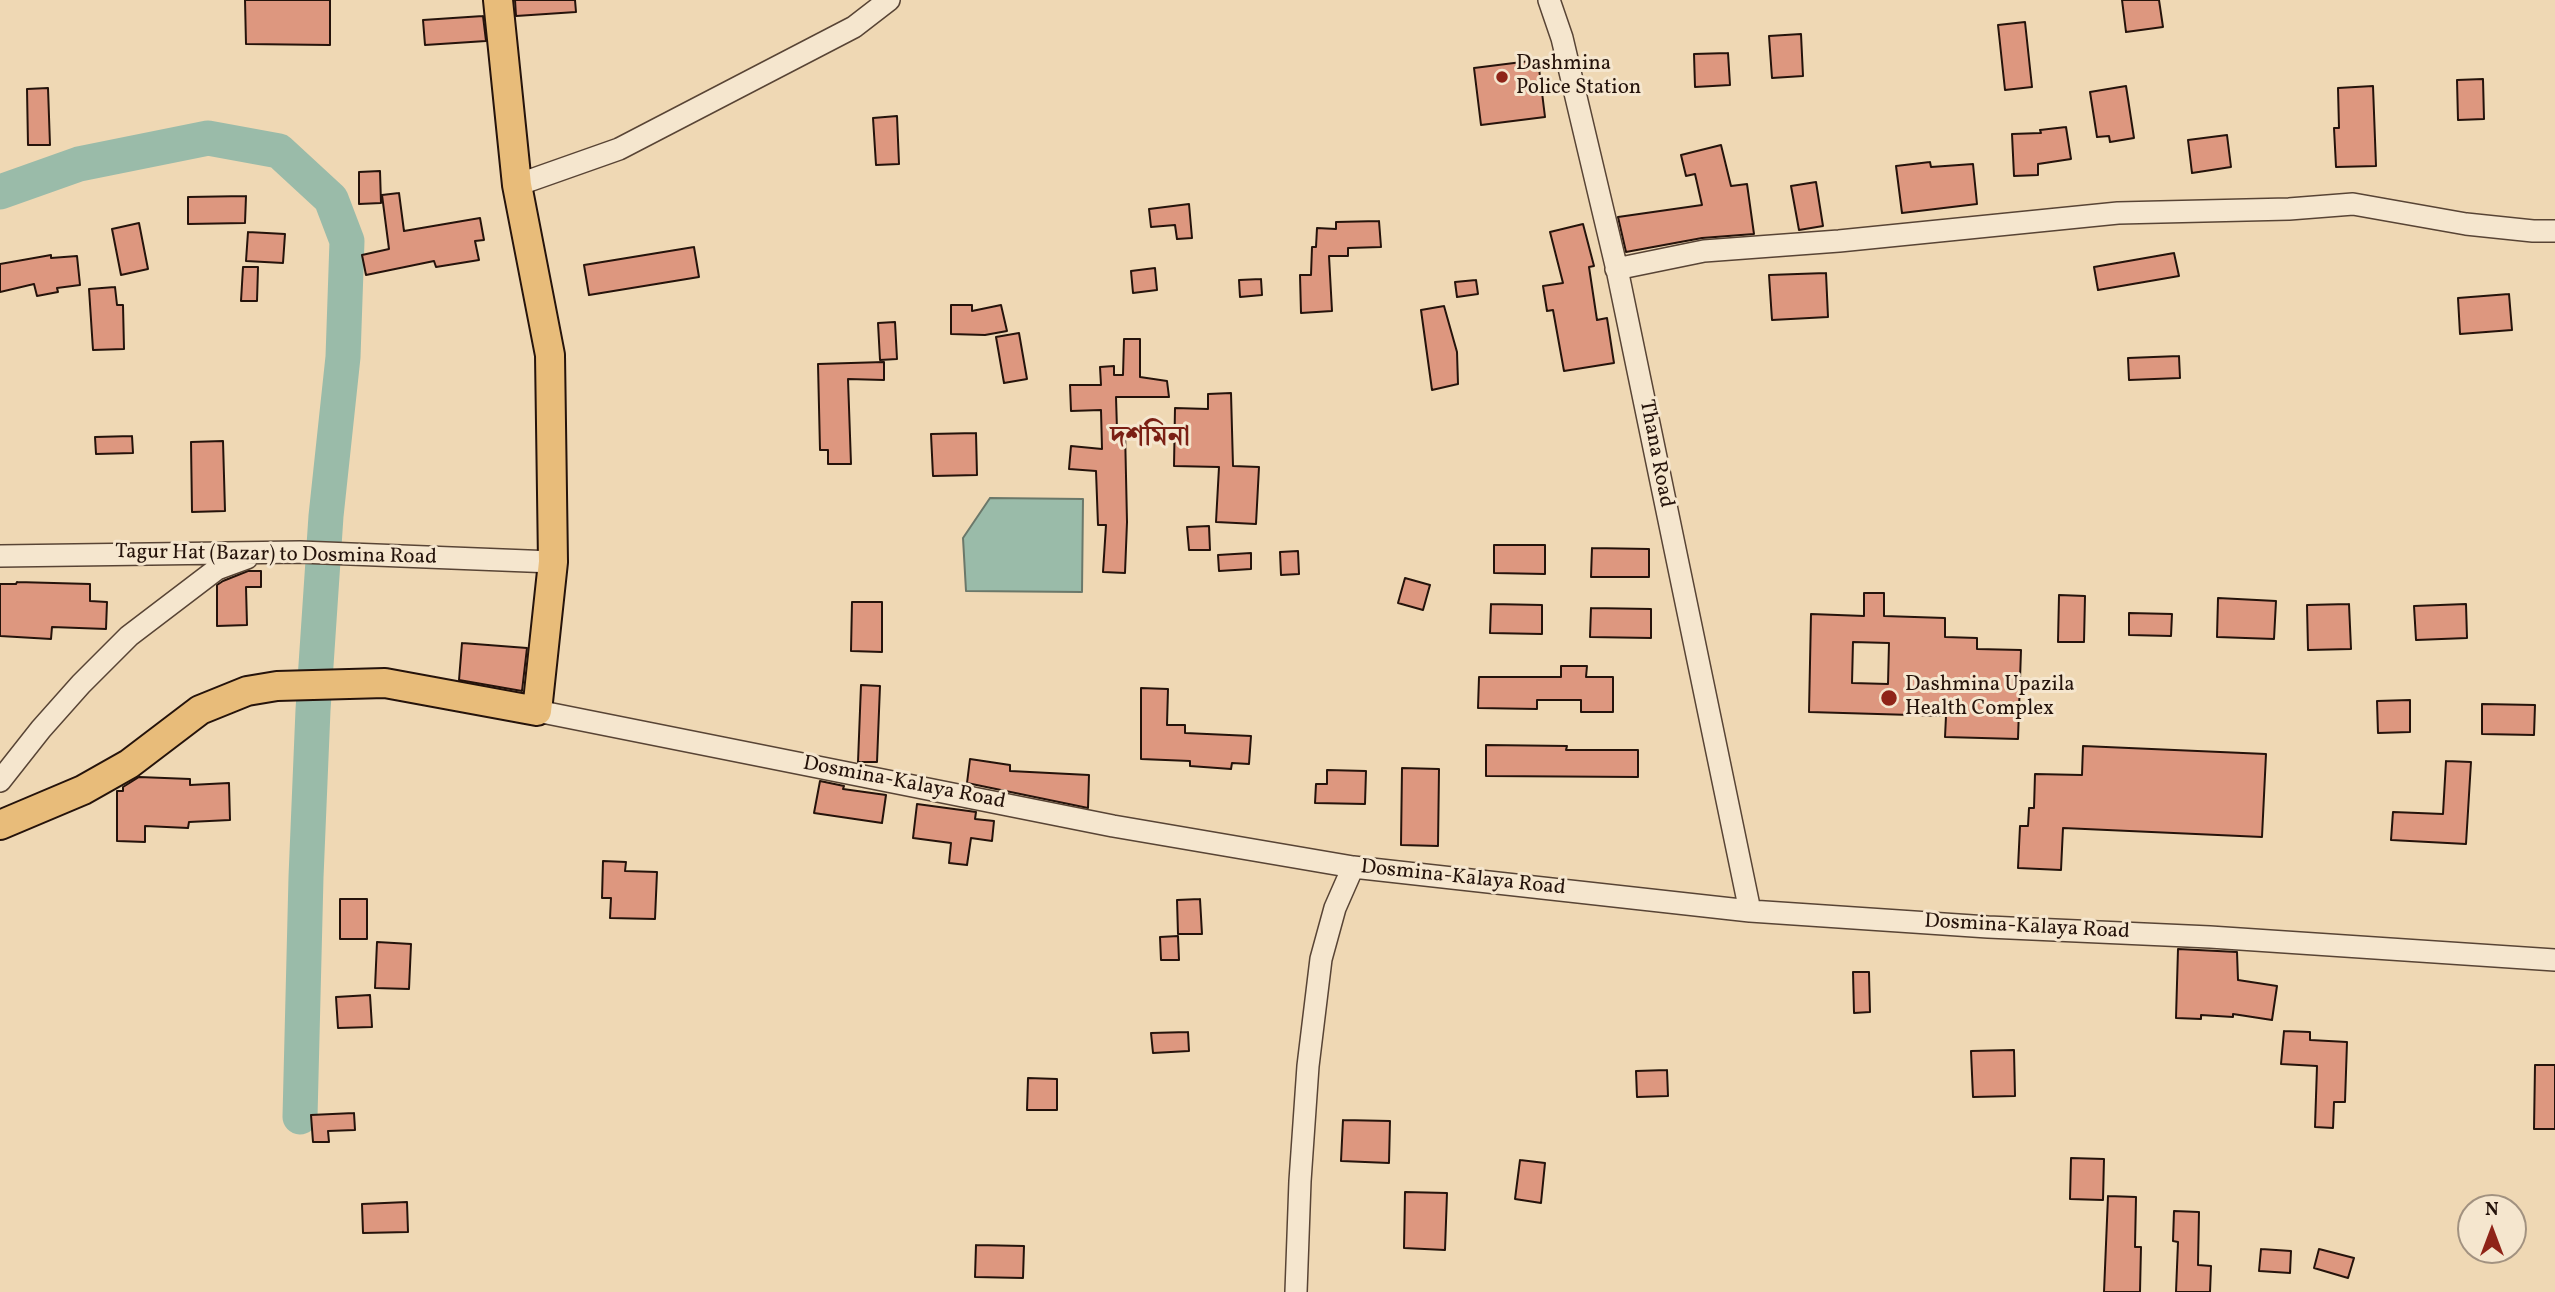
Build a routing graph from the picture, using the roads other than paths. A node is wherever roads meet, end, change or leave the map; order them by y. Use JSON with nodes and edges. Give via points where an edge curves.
{"nodes":[{"id":1,"x":498,"y":0,"type":"edge"},
{"id":2,"x":889,"y":0,"type":"edge"},
{"id":3,"x":1549,"y":0,"type":"edge"},
{"id":4,"x":517,"y":185,"type":"junction"},
{"id":5,"x":2555,"y":231,"type":"edge"},
{"id":6,"x":1616,"y":269,"type":"junction"},
{"id":7,"x":262,"y":552,"type":"junction"},
{"id":8,"x":0,"y":556,"type":"edge"},
{"id":9,"x":553,"y":562,"type":"junction"},
{"id":10,"x":537,"y":711,"type":"junction"},
{"id":11,"x":0,"y":781,"type":"edge"},
{"id":12,"x":0,"y":825,"type":"edge"},
{"id":13,"x":1353,"y":867,"type":"junction"},
{"id":14,"x":1750,"y":911,"type":"junction"},
{"id":15,"x":2555,"y":960,"type":"edge"},
{"id":16,"x":1296,"y":1292,"type":"edge"}],
"edges":[{"from":1,"to":4,"type":"main road"},
{"from":2,"to":4,"type":"street","via":[[855,27],[619,149]]},
{"from":3,"to":6,"type":"street","name":"Thana Road"},
{"from":4,"to":9,"type":"main road","via":[[550,355]]},
{"from":5,"to":6,"type":"street","via":[[2466,224],[2353,204],[2118,213],[1704,251]]},
{"from":6,"to":14,"type":"street","name":"Thana Road"},
{"from":7,"to":8,"type":"street","name":"Tagur Hat (Bazar) to Dosmina Road"},
{"from":7,"to":9,"type":"street","name":"Tagur Hat (Bazar) to Dosmina Road"},
{"from":7,"to":11,"type":"street","via":[[217,569],[129,636],[49,720]]},
{"from":9,"to":10,"type":"main road"},
{"from":10,"to":12,"type":"main road","name":"Dosmina-Kalaya Road","via":[[385,683],[247,691],[200,710],[129,764],[83,790]]},
{"from":10,"to":13,"type":"street","name":"Dosmina-Kalaya Road","via":[[1113,826]]},
{"from":13,"to":14,"type":"street","name":"Dosmina-Kalaya Road"},
{"from":13,"to":16,"type":"street","via":[[1335,908],[1321,959],[1308,1066]]},
{"from":14,"to":15,"type":"street","name":"Dosmina-Kalaya Road"}]}
